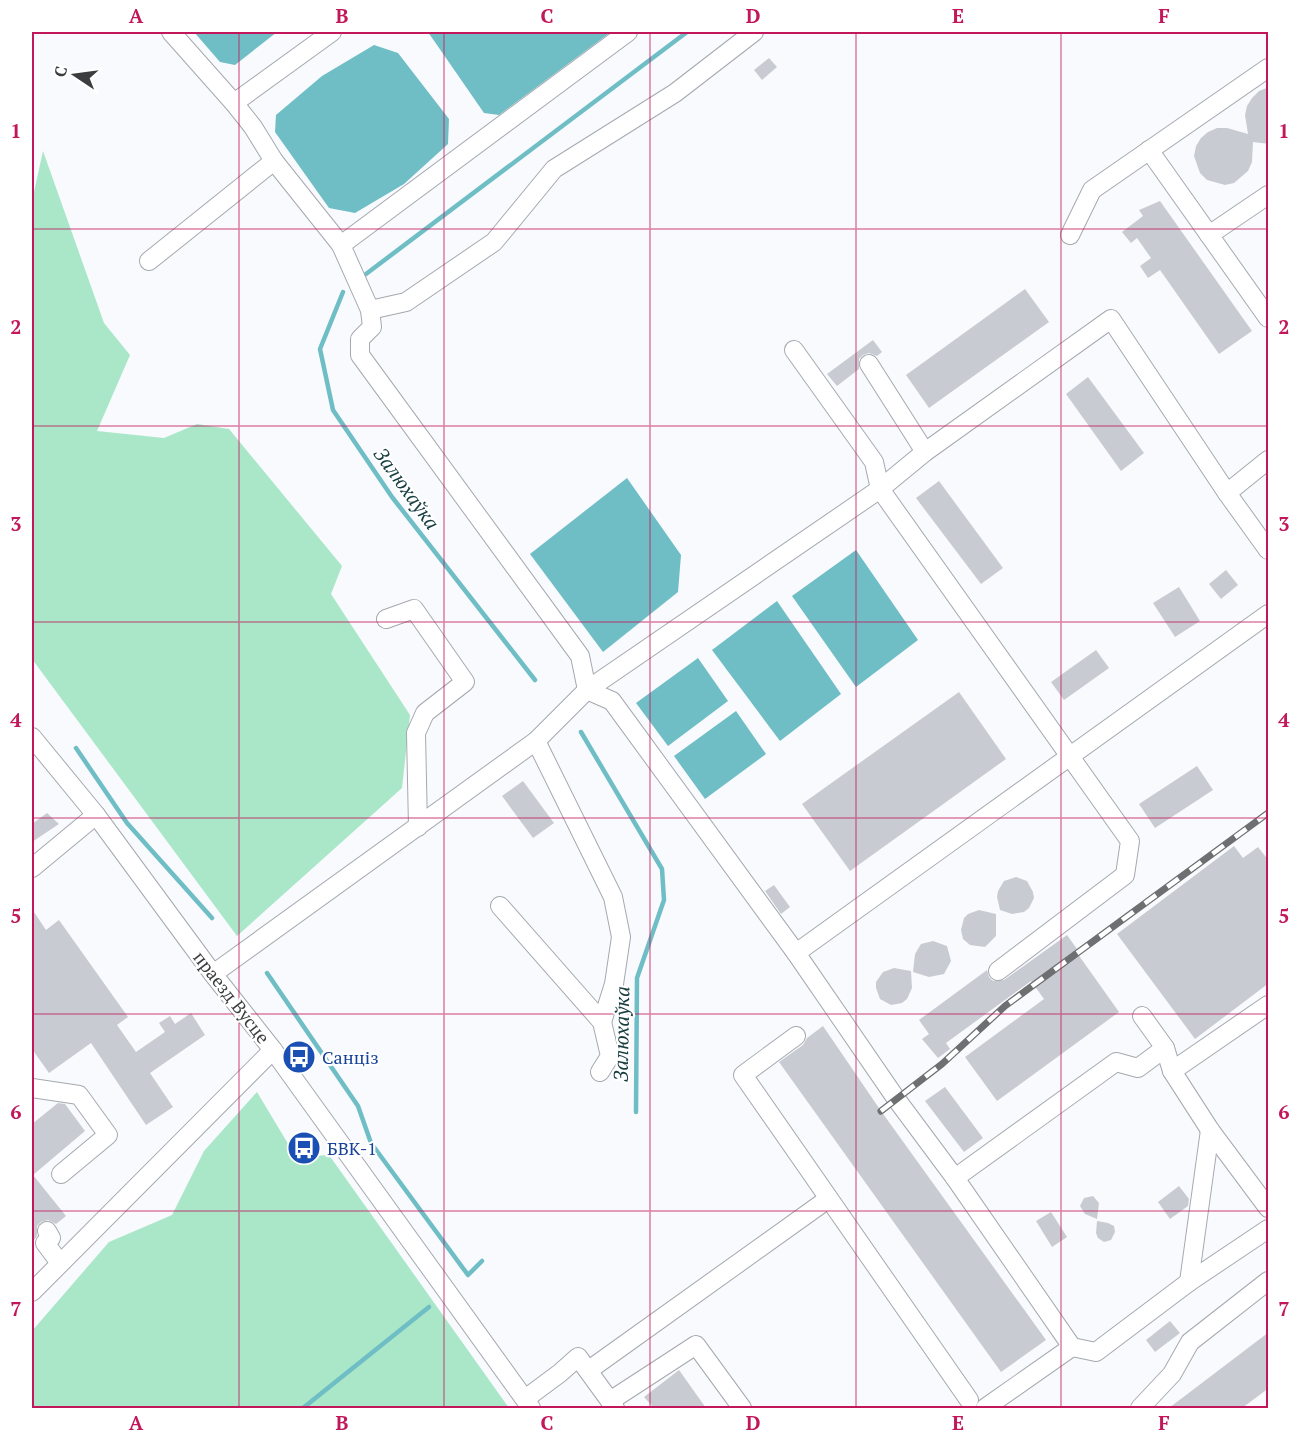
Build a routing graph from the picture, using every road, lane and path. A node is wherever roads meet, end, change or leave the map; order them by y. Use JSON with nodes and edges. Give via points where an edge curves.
{"nodes":[{"id":1,"x":171,"y":32,"type":"edge"},
{"id":2,"x":332,"y":32,"type":"edge"},
{"id":3,"x":628,"y":32,"type":"edge"},
{"id":4,"x":754,"y":32,"type":"edge"},
{"id":5,"x":1269,"y":68,"type":"edge"},
{"id":6,"x":234,"y":103,"type":"junction"},
{"id":7,"x":1149,"y":150,"type":"junction"},
{"id":8,"x":274,"y":161,"type":"junction"},
{"id":9,"x":1269,"y":195,"type":"edge"},
{"id":10,"x":1070,"y":236,"type":"dead end"},
{"id":11,"x":1209,"y":236,"type":"junction"},
{"id":12,"x":341,"y":245,"type":"junction"},
{"id":13,"x":149,"y":261,"type":"dead end"},
{"id":14,"x":370,"y":310,"type":"junction"},
{"id":15,"x":1269,"y":318,"type":"edge"},
{"id":16,"x":794,"y":351,"type":"dead end"},
{"id":17,"x":869,"y":364,"type":"dead end"},
{"id":18,"x":925,"y":452,"type":"junction"},
{"id":19,"x":1269,"y":460,"type":"edge"},
{"id":20,"x":880,"y":489,"type":"junction"},
{"id":21,"x":1227,"y":493,"type":"junction"},
{"id":22,"x":1269,"y":550,"type":"edge"},
{"id":23,"x":1269,"y":614,"type":"edge"},
{"id":24,"x":386,"y":619,"type":"dead end"},
{"id":25,"x":587,"y":690,"type":"junction"},
{"id":26,"x":32,"y":736,"type":"edge"},
{"id":27,"x":536,"y":741,"type":"junction"},
{"id":28,"x":1069,"y":756,"type":"junction"},
{"id":29,"x":96,"y":815,"type":"junction"},
{"id":30,"x":418,"y":827,"type":"junction"},
{"id":31,"x":32,"y":868,"type":"edge"},
{"id":32,"x":500,"y":906,"type":"dead end"},
{"id":33,"x":796,"y":953,"type":"junction"},
{"id":34,"x":998,"y":971,"type":"dead end"},
{"id":35,"x":213,"y":974,"type":"junction"},
{"id":36,"x":1269,"y":1005,"type":"edge"},
{"id":37,"x":1142,"y":1016,"type":"dead end"},
{"id":38,"x":602,"y":1022,"type":"junction"},
{"id":39,"x":796,"y":1036,"type":"dead end"},
{"id":40,"x":1165,"y":1048,"type":"junction"},
{"id":41,"x":273,"y":1050,"type":"junction"},
{"id":42,"x":1172,"y":1071,"type":"junction"},
{"id":43,"x":600,"y":1072,"type":"dead end"},
{"id":44,"x":32,"y":1088,"type":"edge"},
{"id":45,"x":1210,"y":1131,"type":"junction"},
{"id":46,"x":61,"y":1174,"type":"dead end"},
{"id":47,"x":955,"y":1178,"type":"junction"},
{"id":48,"x":828,"y":1199,"type":"junction"},
{"id":49,"x":1269,"y":1208,"type":"edge"},
{"id":50,"x":1269,"y":1229,"type":"edge"},
{"id":51,"x":47,"y":1231,"type":"dead end"},
{"id":52,"x":60,"y":1263,"type":"junction"},
{"id":53,"x":1269,"y":1281,"type":"edge"},
{"id":54,"x":1189,"y":1282,"type":"junction"},
{"id":55,"x":33,"y":1286,"type":"edge"},
{"id":56,"x":1072,"y":1347,"type":"junction"},
{"id":57,"x":589,"y":1370,"type":"junction"},
{"id":58,"x":528,"y":1404,"type":"edge"},
{"id":59,"x":977,"y":1404,"type":"edge"},
{"id":60,"x":612,"y":1405,"type":"edge"},
{"id":61,"x":742,"y":1408,"type":"edge"},
{"id":62,"x":1140,"y":1408,"type":"edge"}],
"edges":[{"from":1,"to":6,"type":"street"},
{"from":2,"to":6,"type":"street"},
{"from":3,"to":12,"type":"street"},
{"from":4,"to":14,"type":"street","via":[[675,93],[554,169],[494,242],[406,302]]},
{"from":5,"to":7,"type":"street"},
{"from":6,"to":8,"type":"street"},
{"from":7,"to":10,"type":"street","via":[[1092,190]]},
{"from":7,"to":11,"type":"street"},
{"from":8,"to":12,"type":"street"},
{"from":8,"to":13,"type":"street"},
{"from":9,"to":11,"type":"street"},
{"from":11,"to":15,"type":"street"},
{"from":12,"to":14,"type":"street"},
{"from":14,"to":25,"type":"street","via":[[372,327],[360,339],[360,354],[580,656]]},
{"from":16,"to":20,"type":"street","via":[[874,462]]},
{"from":17,"to":18,"type":"street"},
{"from":18,"to":20,"type":"street"},
{"from":18,"to":21,"type":"street","via":[[1111,319]]},
{"from":19,"to":21,"type":"street"},
{"from":20,"to":25,"type":"street"},
{"from":20,"to":28,"type":"street"},
{"from":21,"to":22,"type":"street"},
{"from":23,"to":28,"type":"street"},
{"from":24,"to":30,"type":"street","via":[[414,609],[465,682],[425,713],[416,733]]},
{"from":25,"to":27,"type":"street"},
{"from":25,"to":33,"type":"street","via":[[612,701]]},
{"from":26,"to":29,"type":"street","name":"праезд Вусце"},
{"from":27,"to":30,"type":"street"},
{"from":27,"to":38,"type":"street","via":[[613,897],[621,937],[614,984]]},
{"from":28,"to":33,"type":"street"},
{"from":28,"to":34,"type":"street","via":[[1130,841],[1125,875]]},
{"from":29,"to":31,"type":"street"},
{"from":29,"to":35,"type":"street","name":"праезд Вусце"},
{"from":30,"to":35,"type":"street"},
{"from":32,"to":38,"type":"street"},
{"from":33,"to":47,"type":"street"},
{"from":35,"to":41,"type":"street","name":"праезд Вусце"},
{"from":36,"to":42,"type":"street"},
{"from":37,"to":40,"type":"street"},
{"from":38,"to":43,"type":"street","via":[[610,1056]]},
{"from":39,"to":48,"type":"street","via":[[743,1075]]},
{"from":40,"to":42,"type":"street"},
{"from":40,"to":47,"type":"street","via":[[1138,1068],[1116,1062]]},
{"from":41,"to":52,"type":"street"},
{"from":41,"to":58,"type":"street","name":"праезд Вусце"},
{"from":42,"to":45,"type":"street"},
{"from":44,"to":46,"type":"street","via":[[79,1095],[108,1135]]},
{"from":45,"to":49,"type":"street"},
{"from":45,"to":54,"type":"street"},
{"from":47,"to":56,"type":"street"},
{"from":48,"to":57,"type":"street"},
{"from":48,"to":59,"type":"street"},
{"from":50,"to":54,"type":"street"},
{"from":51,"to":52,"type":"street","via":[[51,1238],[45,1243]]},
{"from":52,"to":55,"type":"street"},
{"from":53,"to":62,"type":"street","via":[[1190,1342],[1172,1374]]},
{"from":54,"to":56,"type":"street","via":[[1095,1352]]},
{"from":56,"to":59,"type":"street"},
{"from":57,"to":58,"type":"street","via":[[578,1357]]},
{"from":57,"to":60,"type":"street"},
{"from":60,"to":61,"type":"street","via":[[696,1345]]}]}
